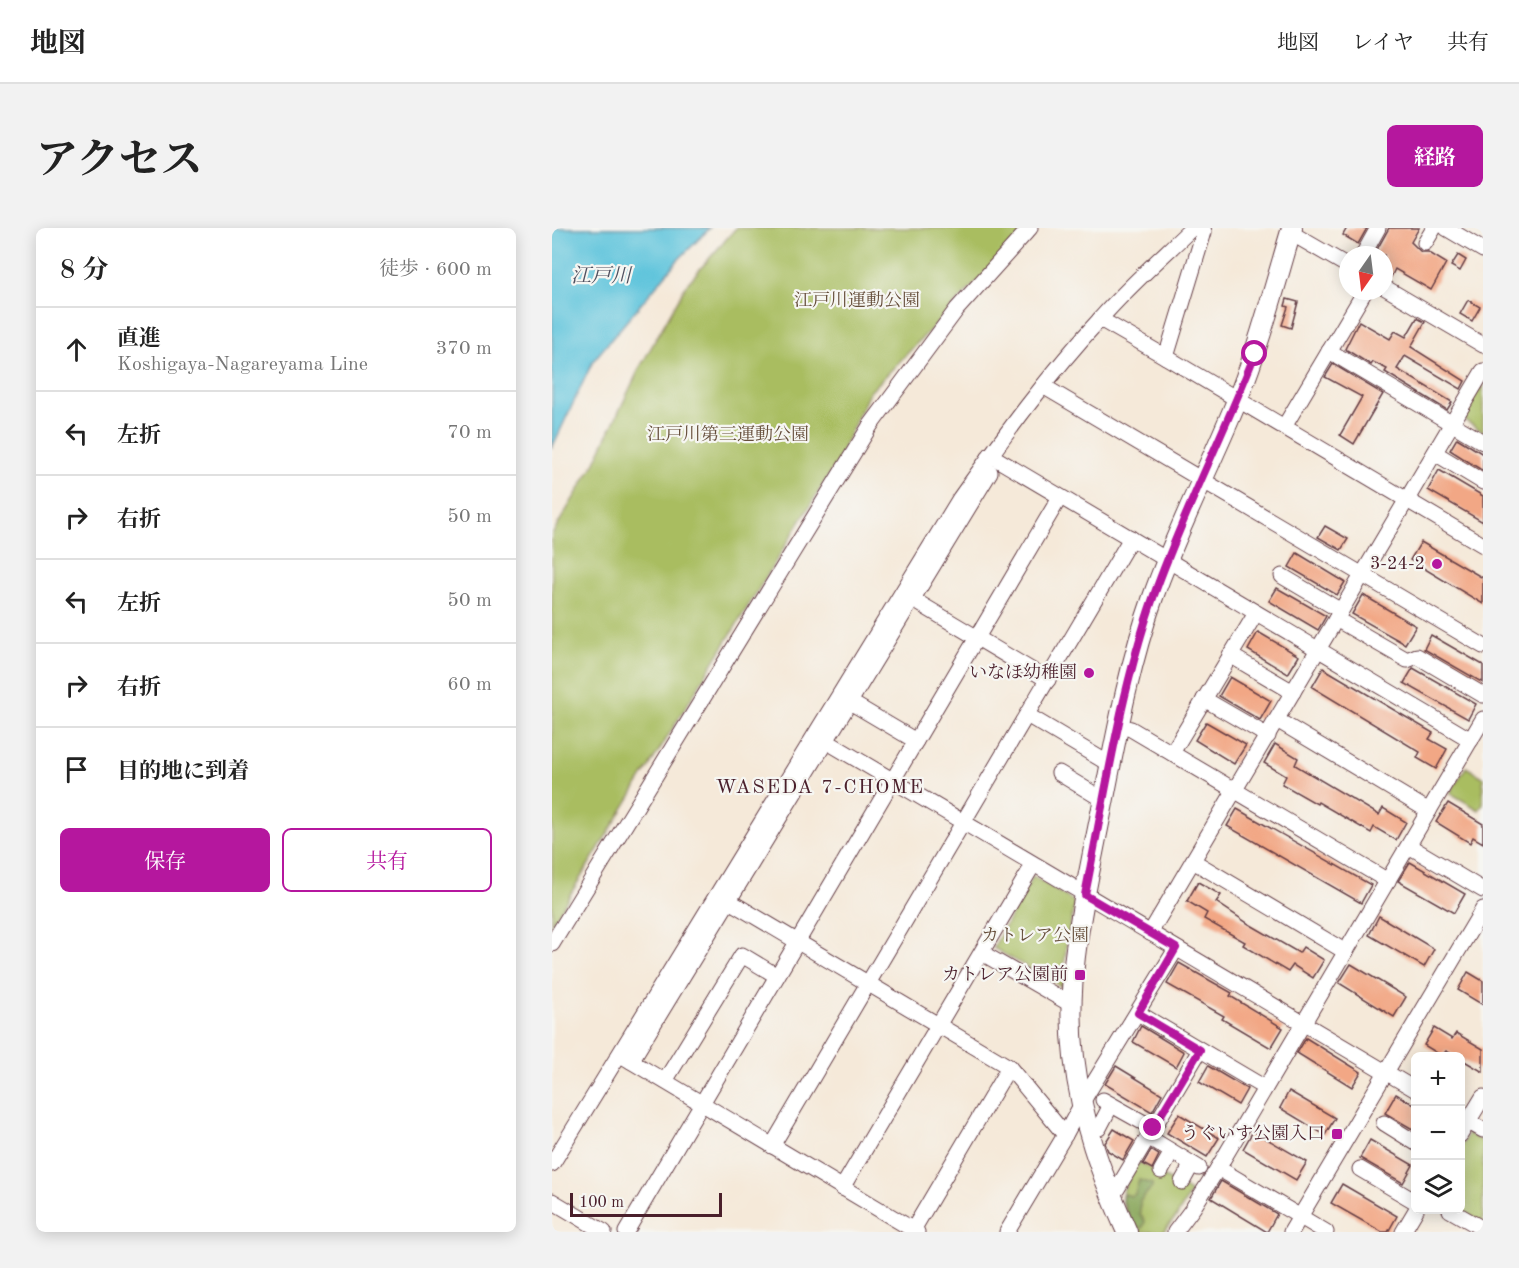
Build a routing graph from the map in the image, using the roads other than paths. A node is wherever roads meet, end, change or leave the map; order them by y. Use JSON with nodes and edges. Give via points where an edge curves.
{"nodes":[{"id":1,"x":1030,"y":228,"type":"edge"},
{"id":2,"x":1192,"y":228,"type":"edge"},
{"id":3,"x":1203,"y":228,"type":"edge"},
{"id":4,"x":1378,"y":228,"type":"edge"},
{"id":5,"x":1434,"y":228,"type":"edge"},
{"id":6,"x":1446,"y":228,"type":"edge"},
{"id":7,"x":1292,"y":230,"type":"edge"},
{"id":8,"x":1425,"y":243,"type":"dead end"},
{"id":9,"x":1368,"y":246,"type":"edge"},
{"id":10,"x":1483,"y":250,"type":"edge"},
{"id":11,"x":1339,"y":260,"type":"edge"},
{"id":12,"x":1393,"y":292,"type":"edge"},
{"id":13,"x":1360,"y":300,"type":"edge"},
{"id":14,"x":1100,"y":319,"type":"junction"},
{"id":15,"x":1483,"y":345,"type":"edge"},
{"id":16,"x":1329,"y":351,"type":"junction"},
{"id":17,"x":1166,"y":357,"type":"junction"},
{"id":18,"x":1483,"y":371,"type":"edge"},
{"id":19,"x":1043,"y":386,"type":"junction"},
{"id":20,"x":1237,"y":400,"type":"junction"},
{"id":21,"x":1452,"y":423,"type":"junction"},
{"id":22,"x":1284,"y":427,"type":"junction"},
{"id":23,"x":1483,"y":442,"type":"edge"},
{"id":24,"x":1435,"y":453,"type":"junction"},
{"id":25,"x":994,"y":458,"type":"junction"},
{"id":26,"x":1202,"y":480,"type":"junction"},
{"id":27,"x":1483,"y":482,"type":"edge"},
{"id":28,"x":1060,"y":497,"type":"junction"},
{"id":29,"x":1407,"y":500,"type":"junction"},
{"id":30,"x":1131,"y":538,"type":"junction"},
{"id":31,"x":1483,"y":545,"type":"edge"},
{"id":32,"x":1167,"y":560,"type":"junction"},
{"id":33,"x":1363,"y":574,"type":"junction"},
{"id":34,"x":1282,"y":576,"type":"dead end"},
{"id":35,"x":912,"y":600,"type":"junction"},
{"id":36,"x":1256,"y":613,"type":"junction"},
{"id":37,"x":1339,"y":615,"type":"junction"},
{"id":38,"x":977,"y":638,"type":"junction"},
{"id":39,"x":1483,"y":646,"type":"edge"},
{"id":40,"x":1318,"y":650,"type":"junction"},
{"id":41,"x":1230,"y":655,"type":"junction"},
{"id":42,"x":1048,"y":680,"type":"junction"},
{"id":43,"x":1293,"y":692,"type":"junction"},
{"id":44,"x":1483,"y":695,"type":"edge"},
{"id":45,"x":1204,"y":699,"type":"junction"},
{"id":46,"x":850,"y":702,"type":"junction"},
{"id":47,"x":1027,"y":715,"type":"junction"},
{"id":48,"x":1483,"y":719,"type":"edge"},
{"id":49,"x":1277,"y":720,"type":"junction"},
{"id":50,"x":1119,"y":726,"type":"junction"},
{"id":51,"x":1268,"y":736,"type":"junction"},
{"id":52,"x":1471,"y":740,"type":"junction"},
{"id":53,"x":826,"y":741,"type":"junction"},
{"id":54,"x":916,"y":741,"type":"junction"},
{"id":55,"x":1172,"y":753,"type":"junction"},
{"id":56,"x":1112,"y":762,"type":"junction"},
{"id":57,"x":1059,"y":773,"type":"dead end"},
{"id":58,"x":892,"y":781,"type":"junction"},
{"id":59,"x":1234,"y":791,"type":"junction"},
{"id":60,"x":1104,"y":798,"type":"junction"},
{"id":61,"x":1429,"y":811,"type":"junction"},
{"id":62,"x":963,"y":823,"type":"junction"},
{"id":63,"x":1409,"y":846,"type":"junction"},
{"id":64,"x":1193,"y":861,"type":"junction"},
{"id":65,"x":1033,"y":865,"type":"junction"},
{"id":66,"x":1388,"y":881,"type":"junction"},
{"id":67,"x":1483,"y":890,"type":"edge"},
{"id":68,"x":1085,"y":895,"type":"junction"},
{"id":69,"x":729,"y":901,"type":"junction"},
{"id":70,"x":1483,"y":909,"type":"edge"},
{"id":71,"x":1150,"y":933,"type":"junction"},
{"id":72,"x":797,"y":942,"type":"junction"},
{"id":73,"x":552,"y":944,"type":"edge"},
{"id":74,"x":1176,"y":948,"type":"junction"},
{"id":75,"x":1346,"y":952,"type":"junction"},
{"id":76,"x":982,"y":953,"type":"junction"},
{"id":77,"x":777,"y":976,"type":"junction"},
{"id":78,"x":868,"y":984,"type":"junction"},
{"id":79,"x":1072,"y":1005,"type":"junction"},
{"id":80,"x":1138,"y":1013,"type":"junction"},
{"id":81,"x":1304,"y":1024,"type":"junction"},
{"id":82,"x":938,"y":1025,"type":"junction"},
{"id":83,"x":1200,"y":1050,"type":"junction"},
{"id":84,"x":625,"y":1058,"type":"junction"},
{"id":85,"x":1009,"y":1067,"type":"junction"},
{"id":86,"x":1385,"y":1073,"type":"junction"},
{"id":87,"x":665,"y":1082,"type":"junction"},
{"id":88,"x":1411,"y":1087,"type":"edge"},
{"id":89,"x":1265,"y":1088,"type":"junction"},
{"id":90,"x":1483,"y":1097,"type":"edge"},
{"id":91,"x":701,"y":1104,"type":"junction"},
{"id":92,"x":1081,"y":1105,"type":"junction"},
{"id":93,"x":1465,"y":1121,"type":"edge"},
{"id":94,"x":1384,"y":1123,"type":"dead end"},
{"id":95,"x":1465,"y":1125,"type":"edge"},
{"id":96,"x":1099,"y":1128,"type":"dead end"},
{"id":97,"x":1483,"y":1130,"type":"edge"},
{"id":98,"x":1150,"y":1133,"type":"junction"},
{"id":99,"x":1065,"y":1135,"type":"junction"},
{"id":100,"x":1411,"y":1140,"type":"edge"},
{"id":101,"x":772,"y":1146,"type":"junction"},
{"id":102,"x":1172,"y":1152,"type":"junction"},
{"id":103,"x":552,"y":1164,"type":"edge"},
{"id":104,"x":1218,"y":1168,"type":"junction"},
{"id":105,"x":1360,"y":1169,"type":"dead end"},
{"id":106,"x":1161,"y":1171,"type":"dead end"},
{"id":107,"x":1182,"y":1182,"type":"dead end"},
{"id":108,"x":842,"y":1188,"type":"junction"},
{"id":109,"x":1110,"y":1193,"type":"junction"},
{"id":110,"x":1411,"y":1199,"type":"edge"},
{"id":111,"x":552,"y":1201,"type":"edge"},
{"id":112,"x":1413,"y":1214,"type":"edge"},
{"id":113,"x":1458,"y":1214,"type":"edge"},
{"id":114,"x":1300,"y":1217,"type":"junction"},
{"id":115,"x":1483,"y":1229,"type":"edge"},
{"id":116,"x":915,"y":1231,"type":"edge"},
{"id":117,"x":604,"y":1232,"type":"edge"},
{"id":118,"x":626,"y":1232,"type":"edge"},
{"id":119,"x":1007,"y":1232,"type":"edge"},
{"id":120,"x":1127,"y":1232,"type":"edge"},
{"id":121,"x":1175,"y":1232,"type":"edge"},
{"id":122,"x":1291,"y":1232,"type":"edge"},
{"id":123,"x":1326,"y":1232,"type":"edge"},
{"id":124,"x":1403,"y":1232,"type":"edge"}],
"edges":[{"from":1,"to":73,"type":"street","via":[[957,309],[870,426]]},
{"from":2,"to":14,"type":"street"},
{"from":3,"to":17,"type":"street"},
{"from":4,"to":9,"type":"street"},
{"from":5,"to":8,"type":"street"},
{"from":6,"to":10,"type":"street"},
{"from":7,"to":11,"type":"street"},
{"from":7,"to":20,"type":"main road"},
{"from":12,"to":15,"type":"street"},
{"from":13,"to":16,"type":"street"},
{"from":14,"to":17,"type":"street"},
{"from":14,"to":19,"type":"street"},
{"from":16,"to":21,"type":"street"},
{"from":16,"to":22,"type":"street"},
{"from":17,"to":20,"type":"street"},
{"from":18,"to":21,"type":"street"},
{"from":19,"to":25,"type":"street"},
{"from":19,"to":26,"type":"street"},
{"from":20,"to":22,"type":"street"},
{"from":20,"to":26,"type":"main road"},
{"from":21,"to":23,"type":"street"},
{"from":21,"to":24,"type":"street"},
{"from":22,"to":29,"type":"street"},
{"from":24,"to":27,"type":"street"},
{"from":24,"to":29,"type":"street"},
{"from":25,"to":28,"type":"street"},
{"from":25,"to":35,"type":"street"},
{"from":25,"to":84,"type":"street","via":[[960,498],[896,600]]},
{"from":26,"to":32,"type":"main road"},
{"from":26,"to":33,"type":"street"},
{"from":28,"to":30,"type":"street"},
{"from":28,"to":38,"type":"street"},
{"from":29,"to":31,"type":"street"},
{"from":29,"to":33,"type":"street"},
{"from":30,"to":32,"type":"street"},
{"from":30,"to":42,"type":"street"},
{"from":32,"to":36,"type":"street"},
{"from":32,"to":50,"type":"main road","via":[[1140,640]]},
{"from":33,"to":37,"type":"street"},
{"from":33,"to":39,"type":"street"},
{"from":34,"to":37,"type":"street"},
{"from":35,"to":38,"type":"street"},
{"from":35,"to":46,"type":"street"},
{"from":36,"to":40,"type":"street"},
{"from":36,"to":41,"type":"street"},
{"from":37,"to":40,"type":"street"},
{"from":37,"to":44,"type":"street","via":[[1407,660],[1417,656]]},
{"from":38,"to":42,"type":"street"},
{"from":38,"to":54,"type":"street"},
{"from":40,"to":43,"type":"street"},
{"from":40,"to":52,"type":"street"},
{"from":41,"to":43,"type":"street"},
{"from":41,"to":45,"type":"street"},
{"from":42,"to":47,"type":"street"},
{"from":43,"to":49,"type":"street"},
{"from":45,"to":51,"type":"street"},
{"from":45,"to":55,"type":"street"},
{"from":46,"to":53,"type":"street"},
{"from":46,"to":54,"type":"street"},
{"from":47,"to":56,"type":"street","via":[[1093,755]]},
{"from":47,"to":62,"type":"street"},
{"from":48,"to":52,"type":"street"},
{"from":49,"to":51,"type":"street"},
{"from":49,"to":61,"type":"street"},
{"from":50,"to":55,"type":"street"},
{"from":50,"to":56,"type":"main road"},
{"from":51,"to":59,"type":"street"},
{"from":52,"to":61,"type":"street"},
{"from":53,"to":58,"type":"street"},
{"from":53,"to":69,"type":"street"},
{"from":54,"to":58,"type":"street"},
{"from":55,"to":59,"type":"street"},
{"from":56,"to":60,"type":"main road"},
{"from":57,"to":60,"type":"street"},
{"from":58,"to":62,"type":"street"},
{"from":58,"to":72,"type":"street"},
{"from":59,"to":64,"type":"street"},
{"from":59,"to":66,"type":"street"},
{"from":60,"to":68,"type":"main road"},
{"from":61,"to":63,"type":"street"},
{"from":62,"to":65,"type":"street","via":[[1015,848]]},
{"from":62,"to":78,"type":"street"},
{"from":63,"to":66,"type":"street"},
{"from":63,"to":67,"type":"street"},
{"from":64,"to":71,"type":"street"},
{"from":64,"to":75,"type":"street"},
{"from":65,"to":68,"type":"street"},
{"from":65,"to":76,"type":"street"},
{"from":66,"to":75,"type":"street"},
{"from":68,"to":71,"type":"street"},
{"from":68,"to":79,"type":"main road","via":[[1074,955]]},
{"from":69,"to":72,"type":"street"},
{"from":69,"to":84,"type":"street"},
{"from":70,"to":86,"type":"street"},
{"from":71,"to":74,"type":"street"},
{"from":72,"to":77,"type":"street"},
{"from":72,"to":78,"type":"street"},
{"from":74,"to":80,"type":"street"},
{"from":74,"to":81,"type":"street"},
{"from":75,"to":81,"type":"street"},
{"from":76,"to":79,"type":"street"},
{"from":76,"to":82,"type":"street"},
{"from":77,"to":87,"type":"street","via":[[742,955]]},
{"from":77,"to":91,"type":"street"},
{"from":78,"to":82,"type":"street"},
{"from":78,"to":101,"type":"street"},
{"from":79,"to":92,"type":"main road"},
{"from":80,"to":83,"type":"street"},
{"from":80,"to":92,"type":"street"},
{"from":81,"to":86,"type":"street"},
{"from":81,"to":89,"type":"street"},
{"from":82,"to":85,"type":"street"},
{"from":82,"to":108,"type":"street"},
{"from":83,"to":89,"type":"street"},
{"from":83,"to":98,"type":"street"},
{"from":84,"to":87,"type":"street"},
{"from":84,"to":103,"type":"street"},
{"from":85,"to":99,"type":"street"},
{"from":85,"to":116,"type":"street"},
{"from":86,"to":88,"type":"street"},
{"from":86,"to":114,"type":"street"},
{"from":87,"to":91,"type":"street"},
{"from":89,"to":104,"type":"street"},
{"from":90,"to":93,"type":"street"},
{"from":91,"to":101,"type":"street"},
{"from":91,"to":118,"type":"street"},
{"from":92,"to":99,"type":"street"},
{"from":92,"to":109,"type":"main road"},
{"from":94,"to":100,"type":"street"},
{"from":95,"to":97,"type":"street"},
{"from":96,"to":98,"type":"street","via":[[1107,1102]]},
{"from":98,"to":102,"type":"street"},
{"from":98,"to":109,"type":"street","via":[[1117,1189]]},
{"from":99,"to":119,"type":"street"},
{"from":101,"to":108,"type":"street"},
{"from":102,"to":106,"type":"street"},
{"from":102,"to":107,"type":"street","via":[[1195,1166]]},
{"from":104,"to":114,"type":"street"},
{"from":104,"to":121,"type":"street"},
{"from":105,"to":110,"type":"street"},
{"from":108,"to":116,"type":"street"},
{"from":109,"to":120,"type":"main road"},
{"from":111,"to":117,"type":"street"},
{"from":112,"to":124,"type":"street"},
{"from":113,"to":115,"type":"street"},
{"from":114,"to":122,"type":"street"},
{"from":114,"to":123,"type":"street"}]}
